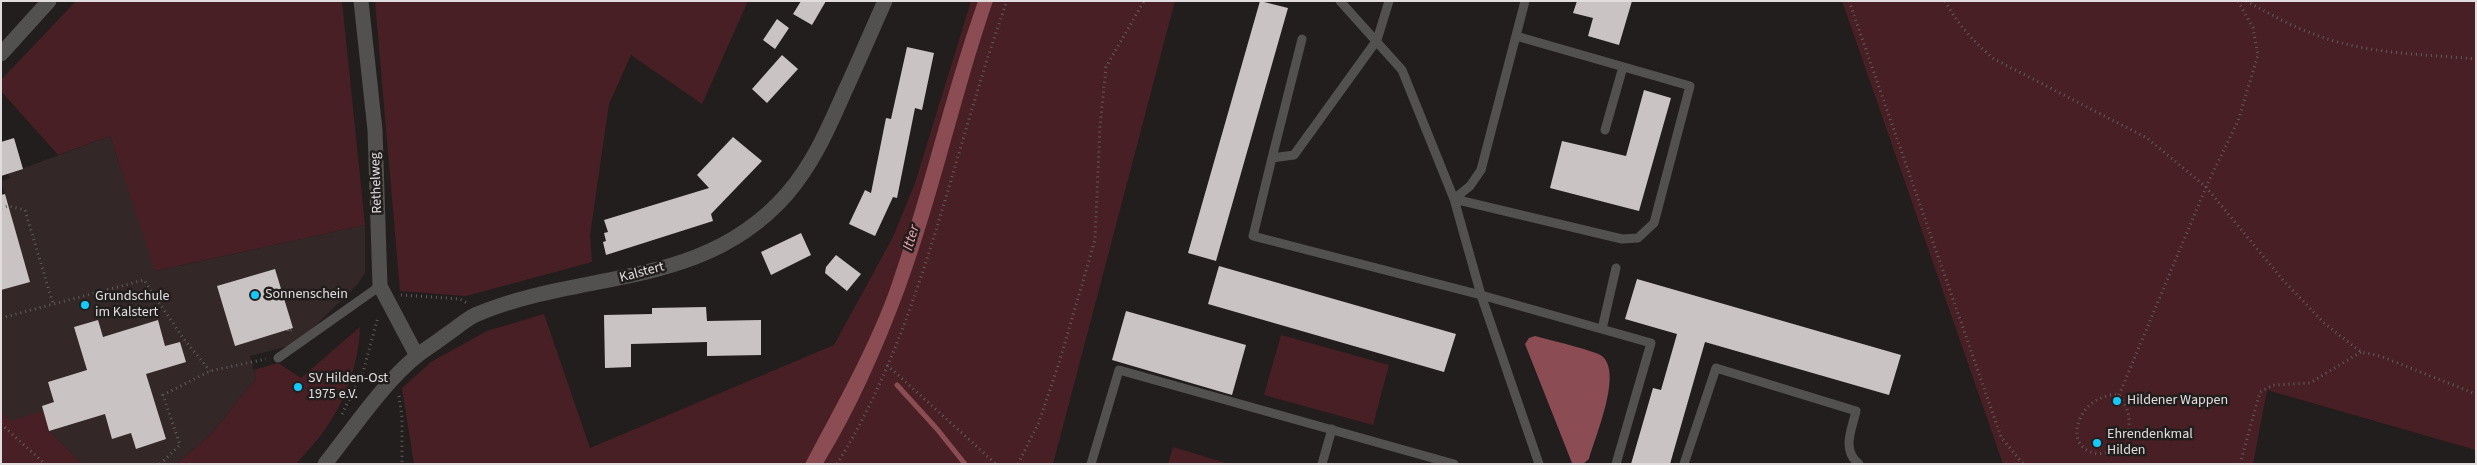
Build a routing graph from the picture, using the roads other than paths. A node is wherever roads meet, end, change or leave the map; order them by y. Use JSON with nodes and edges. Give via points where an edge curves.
{"nodes":[{"id":1,"x":49,"y":1,"type":"edge"},
{"id":2,"x":361,"y":1,"type":"edge"},
{"id":3,"x":885,"y":1,"type":"edge"},
{"id":4,"x":1340,"y":1,"type":"edge"},
{"id":5,"x":1389,"y":1,"type":"edge"},
{"id":6,"x":1525,"y":1,"type":"edge"},
{"id":7,"x":1516,"y":36,"type":"junction"},
{"id":8,"x":1302,"y":39,"type":"dead end"},
{"id":9,"x":1377,"y":40,"type":"junction"},
{"id":10,"x":1,"y":54,"type":"edge"},
{"id":11,"x":1623,"y":67,"type":"junction"},
{"id":12,"x":1605,"y":130,"type":"dead end"},
{"id":13,"x":1272,"y":158,"type":"junction"},
{"id":14,"x":1454,"y":199,"type":"junction"},
{"id":15,"x":1616,"y":268,"type":"dead end"},
{"id":16,"x":382,"y":290,"type":"junction"},
{"id":17,"x":1481,"y":295,"type":"junction"},
{"id":18,"x":1602,"y":329,"type":"junction"},
{"id":19,"x":417,"y":356,"type":"junction"},
{"id":20,"x":278,"y":358,"type":"road end"},
{"id":21,"x":1332,"y":430,"type":"junction"},
{"id":22,"x":325,"y":464,"type":"edge"},
{"id":23,"x":1091,"y":464,"type":"edge"},
{"id":24,"x":1322,"y":464,"type":"edge"},
{"id":25,"x":1454,"y":464,"type":"edge"},
{"id":26,"x":1540,"y":464,"type":"edge"},
{"id":27,"x":1616,"y":464,"type":"edge"},
{"id":28,"x":1684,"y":464,"type":"edge"},
{"id":29,"x":1860,"y":464,"type":"edge"}],
"edges":[{"from":1,"to":10,"type":"street"},
{"from":2,"to":16,"type":"street","name":"Rethelweg","via":[[375,130]]},
{"from":3,"to":19,"type":"street","name":"Kalstert","via":[[808,167],[785,196],[758,221],[726,244],[690,260],[621,279],[529,298],[474,316]]},
{"from":4,"to":9,"type":"lane"},
{"from":5,"to":9,"type":"lane"},
{"from":6,"to":7,"type":"lane"},
{"from":7,"to":11,"type":"lane"},
{"from":7,"to":14,"type":"lane","via":[[1482,170]]},
{"from":8,"to":13,"type":"lane"},
{"from":9,"to":13,"type":"lane","via":[[1294,155]]},
{"from":9,"to":14,"type":"lane","via":[[1402,70]]},
{"from":11,"to":12,"type":"lane"},
{"from":11,"to":14,"type":"lane","via":[[1690,86],[1654,223],[1638,238],[1622,239]]},
{"from":13,"to":17,"type":"lane","via":[[1252,236]]},
{"from":14,"to":17,"type":"lane"},
{"from":15,"to":18,"type":"lane"},
{"from":16,"to":19,"type":"street","name":"Rethelweg"},
{"from":16,"to":20,"type":"lane"},
{"from":17,"to":18,"type":"lane"},
{"from":17,"to":26,"type":"lane"},
{"from":18,"to":27,"type":"lane","via":[[1651,343]]},
{"from":19,"to":22,"type":"street","name":"Kalstert","via":[[397,375]]},
{"from":21,"to":23,"type":"lane","via":[[1119,370]]},
{"from":21,"to":24,"type":"lane"},
{"from":21,"to":25,"type":"lane"},
{"from":28,"to":29,"type":"lane","via":[[1716,368],[1856,410],[1848,447],[1852,458]]}]}
